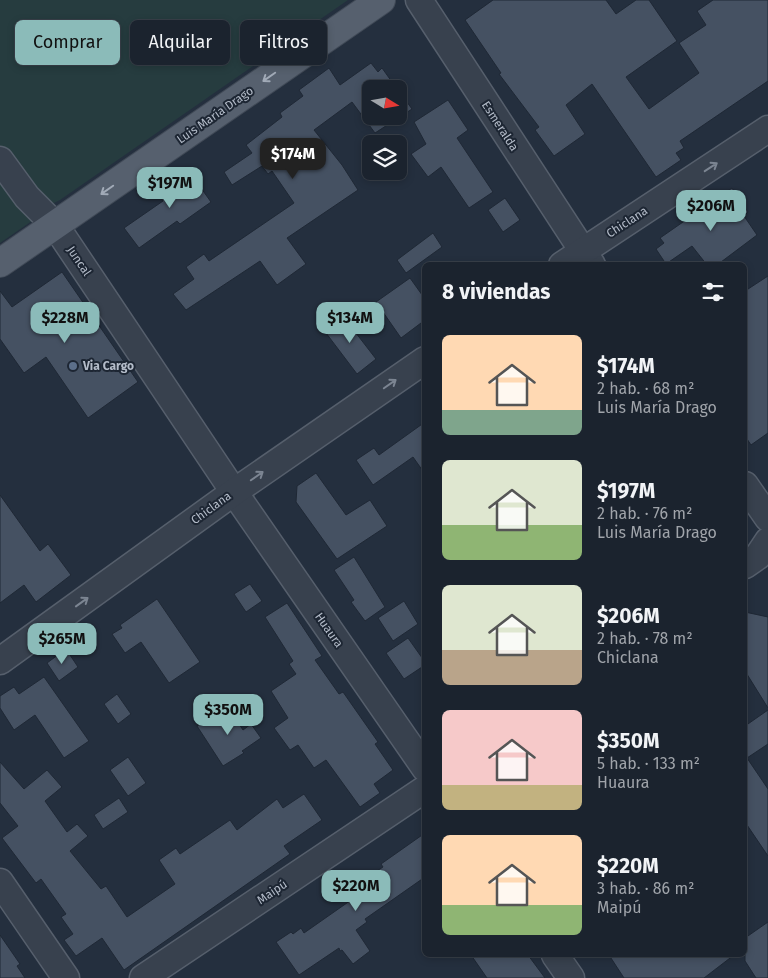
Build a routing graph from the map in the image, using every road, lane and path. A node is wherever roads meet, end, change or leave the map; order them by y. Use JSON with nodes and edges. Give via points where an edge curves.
{"nodes":[{"id":1,"x":381,"y":0,"type":"edge"},
{"id":2,"x":418,"y":0,"type":"edge"},
{"id":3,"x":768,"y":129,"type":"edge"},
{"id":4,"x":0,"y":160,"type":"edge"},
{"id":5,"x":55,"y":225,"type":"junction"},
{"id":6,"x":579,"y":260,"type":"edge"},
{"id":7,"x":0,"y":263,"type":"edge"},
{"id":8,"x":422,"y":362,"type":"edge"},
{"id":9,"x":747,"y":488,"type":"edge"},
{"id":10,"x":234,"y":492,"type":"junction"},
{"id":11,"x":768,"y":518,"type":"edge"},
{"id":12,"x":768,"y":541,"type":"edge"},
{"id":13,"x":747,"y":564,"type":"edge"},
{"id":14,"x":0,"y":661,"type":"edge"},
{"id":15,"x":422,"y":764,"type":"edge"},
{"id":16,"x":422,"y":791,"type":"edge"},
{"id":17,"x":0,"y":882,"type":"edge"},
{"id":18,"x":556,"y":957,"type":"edge"},
{"id":19,"x":66,"y":978,"type":"edge"},
{"id":20,"x":143,"y":978,"type":"edge"},
{"id":21,"x":571,"y":978,"type":"edge"}],
"edges":[{"from":1,"to":5,"type":"main road","name":"Luis María Drago","one_way":true},
{"from":2,"to":6,"type":"street","name":"Esmeralda"},
{"from":6,"to":3,"type":"street","name":"Chiclana","one_way":true},
{"from":4,"to":5,"type":"street","name":"Juncal","via":[[27,197]]},
{"from":5,"to":7,"type":"main road","name":"Luis María Drago"},
{"from":5,"to":10,"type":"street","name":"Juncal"},
{"from":10,"to":8,"type":"street","name":"Chiclana","one_way":true},
{"from":9,"to":11,"type":"street"},
{"from":14,"to":10,"type":"street","name":"Chiclana","one_way":true},
{"from":10,"to":15,"type":"street","name":"Huaura"},
{"from":12,"to":13,"type":"street","via":[[758,556]]},
{"from":16,"to":20,"type":"street","name":"Maipú"},
{"from":17,"to":19,"type":"street"},
{"from":18,"to":21,"type":"street"}]}
